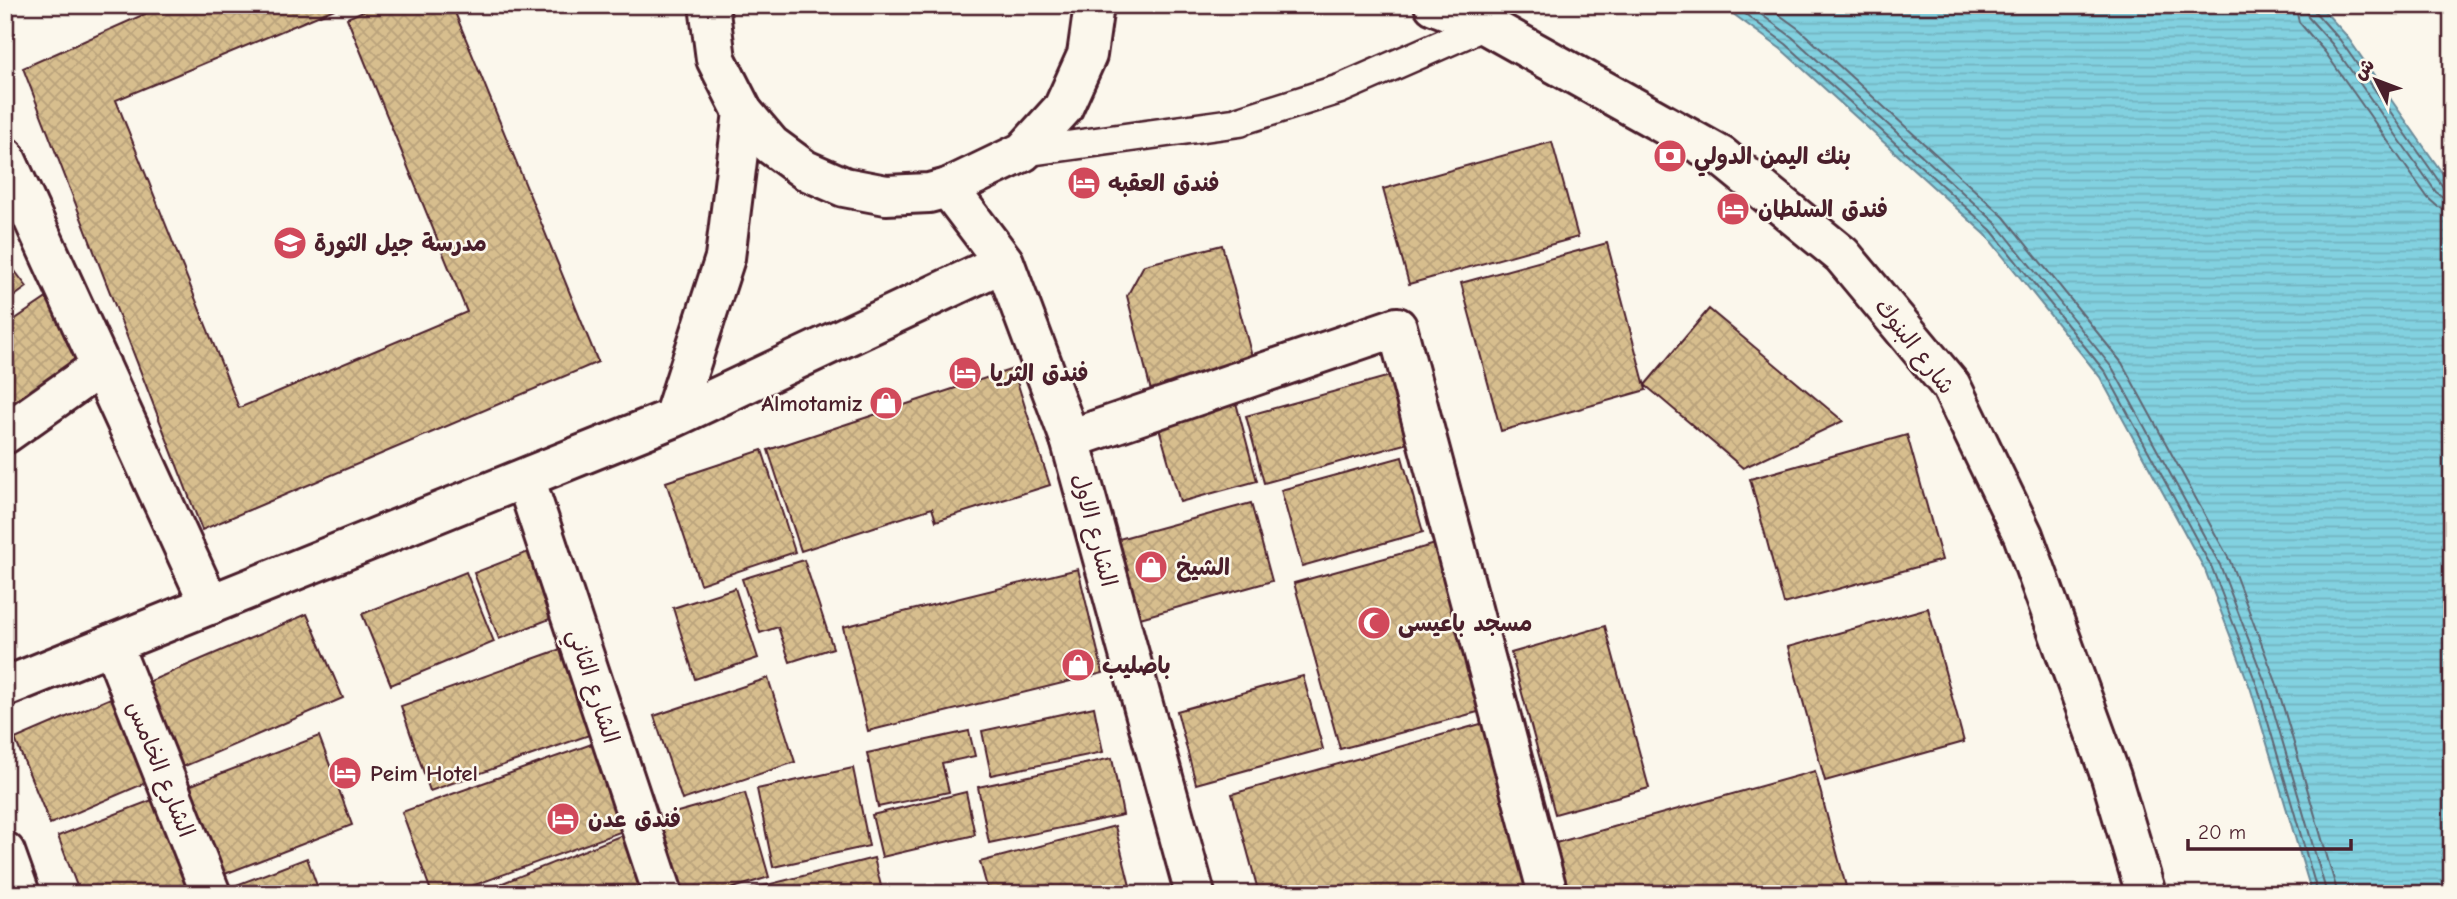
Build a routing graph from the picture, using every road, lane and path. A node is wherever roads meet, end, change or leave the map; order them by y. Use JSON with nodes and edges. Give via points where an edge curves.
{"nodes":[{"id":1,"x":709,"y":5,"type":"edge"},
{"id":2,"x":1094,"y":5,"type":"edge"},
{"id":3,"x":1434,"y":5,"type":"edge"},
{"id":4,"x":1486,"y":24,"type":"junction"},
{"id":5,"x":743,"y":112,"type":"junction"},
{"id":6,"x":1023,"y":152,"type":"junction"},
{"id":7,"x":5,"y":157,"type":"edge"},
{"id":8,"x":948,"y":188,"type":"junction"},
{"id":9,"x":1004,"y":262,"type":"junction"},
{"id":10,"x":101,"y":366,"type":"junction"},
{"id":11,"x":673,"y":418,"type":"junction"},
{"id":12,"x":5,"y":434,"type":"edge"},
{"id":13,"x":1070,"y":439,"type":"junction"},
{"id":14,"x":525,"y":478,"type":"junction"},
{"id":15,"x":209,"y":605,"type":"junction"},
{"id":16,"x":112,"y":644,"type":"junction"},
{"id":17,"x":5,"y":687,"type":"edge"},
{"id":18,"x":5,"y":852,"type":"edge"},
{"id":19,"x":20,"y":894,"type":"edge"},
{"id":20,"x":211,"y":894,"type":"edge"},
{"id":21,"x":663,"y":894,"type":"edge"},
{"id":22,"x":1195,"y":894,"type":"edge"},
{"id":23,"x":1548,"y":894,"type":"edge"},
{"id":24,"x":2146,"y":894,"type":"edge"}],
"edges":[{"from":1,"to":5,"type":"street","via":[[716,59]]},
{"from":2,"to":6,"type":"street","via":[[1087,55],[1063,108]]},
{"from":3,"to":4,"type":"street","name":"شارع البنوك"},
{"from":4,"to":6,"type":"lane","via":[[1339,89],[1240,122]]},
{"from":4,"to":24,"type":"street","name":"شارع البنوك","via":[[1721,156],[1842,255],[1951,386],[2023,536],[2111,777]]},
{"from":5,"to":8,"type":"street","via":[[771,145],[805,170],[844,187],[886,195]]},
{"from":5,"to":11,"type":"street","via":[[724,258]]},
{"from":6,"to":8,"type":"street"},
{"from":7,"to":10,"type":"street"},
{"from":8,"to":9,"type":"street","name":"الشارع الاول"},
{"from":9,"to":11,"type":"street"},
{"from":9,"to":13,"type":"street","name":"الشارع الاول"},
{"from":10,"to":12,"type":"street"},
{"from":10,"to":15,"type":"street"},
{"from":11,"to":14,"type":"street"},
{"from":13,"to":22,"type":"street","name":"الشارع الاول"},
{"from":13,"to":23,"type":"street","via":[[1397,327]]},
{"from":14,"to":15,"type":"street"},
{"from":14,"to":21,"type":"street","name":"الشارع الثاني"},
{"from":15,"to":16,"type":"street"},
{"from":16,"to":17,"type":"street"},
{"from":16,"to":20,"type":"street","name":"الشارع الخامس"},
{"from":18,"to":19,"type":"street"}]}
